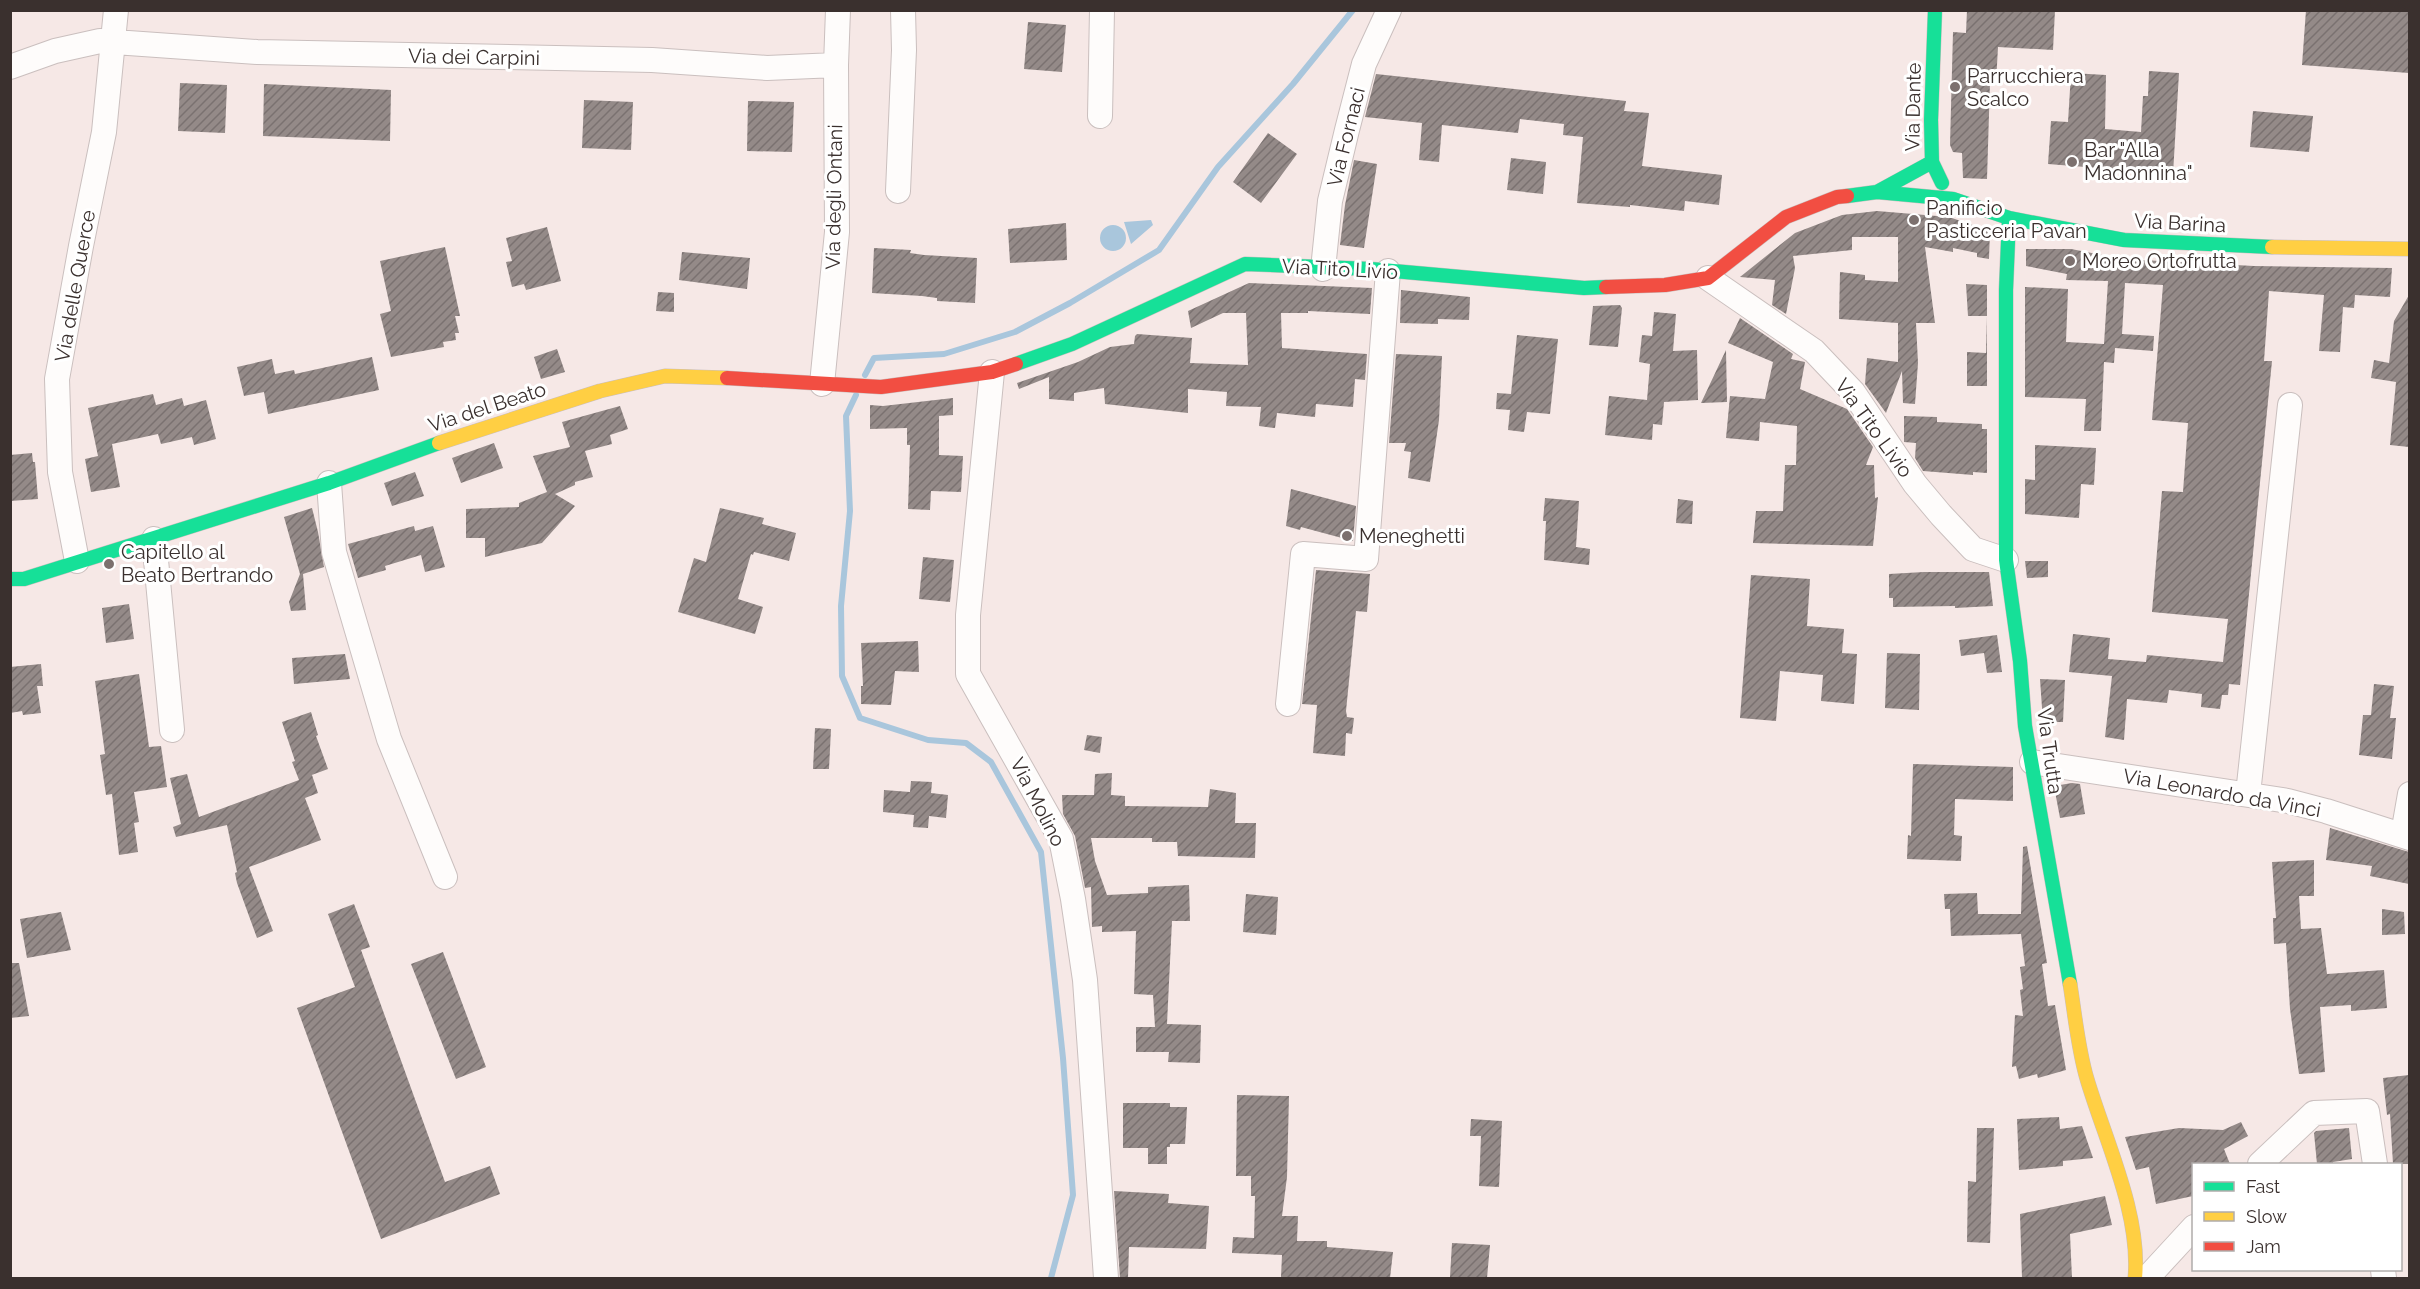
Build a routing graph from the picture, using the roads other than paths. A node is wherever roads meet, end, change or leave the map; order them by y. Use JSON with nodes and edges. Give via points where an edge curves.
{"nodes":[{"id":1,"x":117,"y":10,"type":"edge"},
{"id":2,"x":838,"y":10,"type":"edge"},
{"id":3,"x":903,"y":10,"type":"edge"},
{"id":4,"x":1102,"y":10,"type":"edge"},
{"id":5,"x":1389,"y":10,"type":"edge"},
{"id":6,"x":1935,"y":10,"type":"edge"},
{"id":7,"x":112,"y":43,"type":"junction"},
{"id":8,"x":836,"y":65,"type":"junction"},
{"id":9,"x":10,"y":67,"type":"edge"},
{"id":10,"x":1100,"y":116,"type":"dead end"},
{"id":11,"x":1932,"y":162,"type":"junction"},
{"id":12,"x":898,"y":191,"type":"dead end"},
{"id":13,"x":1877,"y":192,"type":"junction"},
{"id":14,"x":1953,"y":199,"type":"junction"},
{"id":15,"x":2009,"y":218,"type":"junction"},
{"id":16,"x":2409,"y":249,"type":"edge"},
{"id":17,"x":1323,"y":269,"type":"junction"},
{"id":18,"x":1388,"y":271,"type":"junction"},
{"id":19,"x":1708,"y":278,"type":"junction"},
{"id":20,"x":992,"y":372,"type":"junction"},
{"id":21,"x":834,"y":384,"type":"junction"},
{"id":22,"x":2290,"y":405,"type":"dead end"},
{"id":23,"x":329,"y":483,"type":"junction"},
{"id":24,"x":154,"y":539,"type":"junction"},
{"id":25,"x":2006,"y":560,"type":"junction"},
{"id":26,"x":77,"y":561,"type":"junction"},
{"id":27,"x":10,"y":579,"type":"edge"},
{"id":28,"x":1288,"y":704,"type":"dead end"},
{"id":29,"x":172,"y":730,"type":"dead end"},
{"id":30,"x":2032,"y":762,"type":"junction"},
{"id":31,"x":2248,"y":794,"type":"junction"},
{"id":32,"x":2409,"y":794,"type":"edge"},
{"id":33,"x":2406,"y":836,"type":"edge"},
{"id":34,"x":445,"y":877,"type":"dead end"},
{"id":35,"x":2261,"y":1163,"type":"edge"},
{"id":36,"x":2375,"y":1163,"type":"edge"},
{"id":37,"x":2192,"y":1228,"type":"edge"},
{"id":38,"x":1106,"y":1278,"type":"edge"},
{"id":39,"x":2135,"y":1278,"type":"edge"},
{"id":40,"x":2147,"y":1278,"type":"edge"}],
"edges":[{"from":1,"to":7,"type":"street","name":"Via delle Querce"},
{"from":2,"to":8,"type":"street","name":"Via degli Ontani"},
{"from":3,"to":12,"type":"street"},
{"from":4,"to":10,"type":"street"},
{"from":5,"to":17,"type":"street","name":"Via Fornaci","via":[[1364,64],[1355,97],[1330,201]]},
{"from":6,"to":11,"type":"street","name":"Via Dante"},
{"from":7,"to":8,"type":"street","name":"Via dei Carpini","via":[[257,52],[652,60],[767,68]]},
{"from":7,"to":9,"type":"street","name":"Via dei Carpini","via":[[100,41],[55,51]]},
{"from":7,"to":26,"type":"street","name":"Via delle Querce","via":[[104,132],[57,379],[60,472]]},
{"from":8,"to":21,"type":"street","name":"Via degli Ontani"},
{"from":11,"to":13,"type":"street","name":"Via Tito Livio"},
{"from":11,"to":14,"type":"street","name":"Via Dante"},
{"from":13,"to":14,"type":"street","name":"Via Tito Livio"},
{"from":13,"to":19,"type":"street","name":"Via Tito Livio","via":[[1837,197],[1786,217]]},
{"from":14,"to":15,"type":"street","name":"Via Barina"},
{"from":15,"to":16,"type":"street","name":"Via Barina","via":[[2124,240]]},
{"from":15,"to":25,"type":"street","name":"Via Trutta"},
{"from":17,"to":18,"type":"street","name":"Via Tito Livio"},
{"from":17,"to":20,"type":"street","name":"Via Tito Livio","via":[[1245,264],[1072,344]]},
{"from":18,"to":19,"type":"street","name":"Via Tito Livio","via":[[1584,288],[1665,285]]},
{"from":18,"to":28,"type":"street","via":[[1366,559],[1303,554]]},
{"from":19,"to":25,"type":"street","name":"Via Tito Livio","via":[[1814,351],[1852,392],[1941,515],[1973,549]]},
{"from":20,"to":21,"type":"street","name":"Via del Beato","via":[[880,387]]},
{"from":20,"to":38,"type":"street","name":"Via Molino","via":[[968,615],[968,674],[1061,839],[1085,980]]},
{"from":21,"to":23,"type":"street","name":"Via del Beato","via":[[665,376],[600,391],[474,430]]},
{"from":22,"to":31,"type":"street"},
{"from":23,"to":24,"type":"street","name":"Via del Beato"},
{"from":23,"to":34,"type":"street","via":[[334,552],[382,717]]},
{"from":24,"to":26,"type":"street","name":"Via del Beato"},
{"from":24,"to":29,"type":"street"},
{"from":25,"to":30,"type":"street","name":"Via Trutta"},
{"from":26,"to":27,"type":"street","name":"Via del Beato","via":[[24,579]]},
{"from":30,"to":31,"type":"street","name":"Via Leonardo da Vinci"},
{"from":30,"to":39,"type":"street","name":"Via Trutta","via":[[2086,1076],[2127,1204],[2137,1258]]},
{"from":31,"to":33,"type":"street","name":"Via Leonardo da Vinci","via":[[2326,811]]},
{"from":32,"to":33,"type":"street"},
{"from":35,"to":36,"type":"street","via":[[2314,1113],[2367,1111]]},
{"from":37,"to":40,"type":"street"}]}
